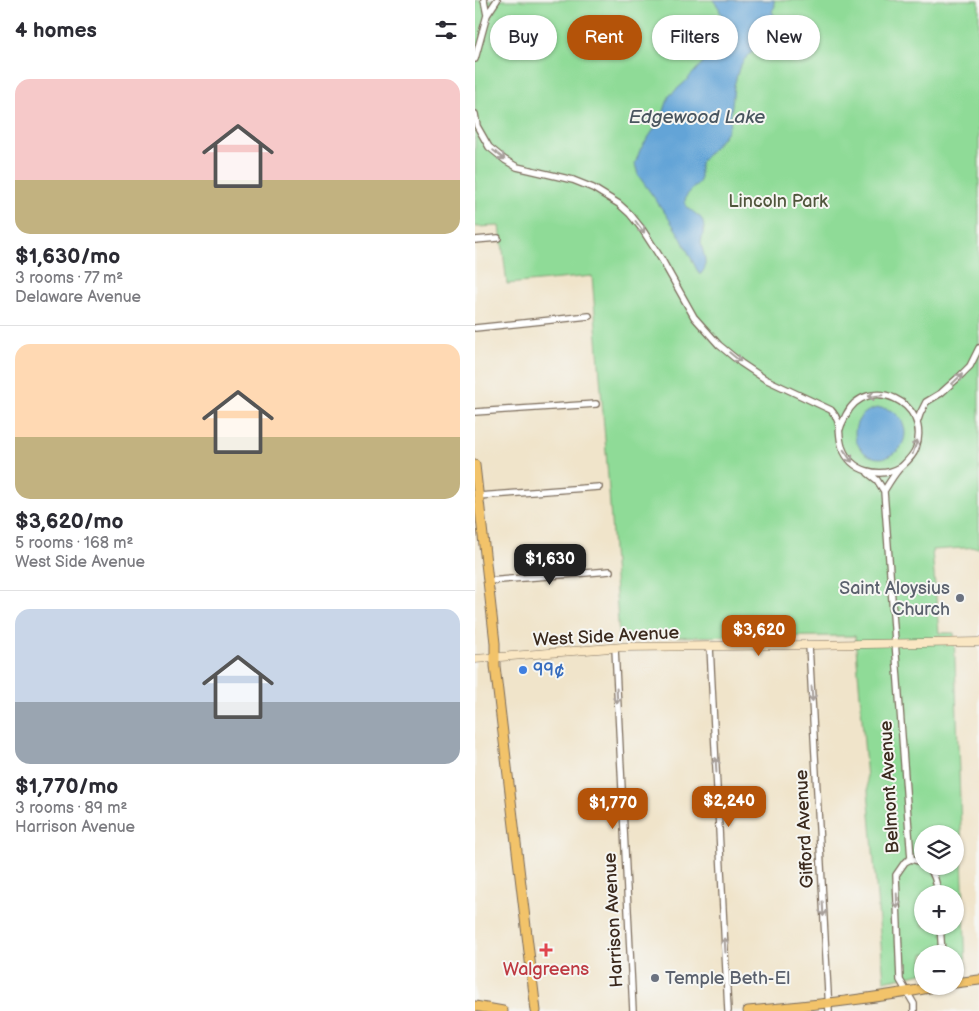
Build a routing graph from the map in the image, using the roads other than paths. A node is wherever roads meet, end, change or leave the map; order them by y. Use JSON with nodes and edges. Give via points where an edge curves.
{"nodes":[{"id":1,"x":485,"y":0,"type":"edge"},
{"id":2,"x":497,"y":0,"type":"edge"},
{"id":3,"x":487,"y":16,"type":"junction"},
{"id":4,"x":475,"y":59,"type":"edge"},
{"id":5,"x":475,"y":114,"type":"edge"},
{"id":6,"x":498,"y":238,"type":"dead end"},
{"id":7,"x":475,"y":240,"type":"edge"},
{"id":8,"x":589,"y":316,"type":"dead end"},
{"id":9,"x":475,"y":328,"type":"edge"},
{"id":10,"x":979,"y":348,"type":"edge"},
{"id":11,"x":596,"y":404,"type":"dead end"},
{"id":12,"x":475,"y":412,"type":"edge"},
{"id":13,"x":917,"y":423,"type":"junction"},
{"id":14,"x":840,"y":434,"type":"junction"},
{"id":15,"x":475,"y":465,"type":"edge"},
{"id":16,"x":901,"y":467,"type":"junction"},
{"id":17,"x":866,"y":471,"type":"junction"},
{"id":18,"x":599,"y":487,"type":"dead end"},
{"id":19,"x":884,"y":491,"type":"junction"},
{"id":20,"x":478,"y":496,"type":"junction"},
{"id":21,"x":610,"y":571,"type":"dead end"},
{"id":22,"x":488,"y":581,"type":"junction"},
{"id":23,"x":979,"y":642,"type":"edge"},
{"id":24,"x":896,"y":644,"type":"junction"},
{"id":25,"x":710,"y":646,"type":"junction"},
{"id":26,"x":809,"y":646,"type":"junction"},
{"id":27,"x":615,"y":648,"type":"junction"},
{"id":28,"x":495,"y":658,"type":"junction"},
{"id":29,"x":475,"y":659,"type":"edge"},
{"id":30,"x":911,"y":859,"type":"junction"},
{"id":31,"x":914,"y":860,"type":"edge"},
{"id":32,"x":979,"y":980,"type":"edge"},
{"id":33,"x":964,"y":982,"type":"edge"},
{"id":34,"x":914,"y":991,"type":"edge"},
{"id":35,"x":907,"y":992,"type":"junction"},
{"id":36,"x":475,"y":1006,"type":"edge"},
{"id":37,"x":828,"y":1007,"type":"edge"},
{"id":38,"x":496,"y":1010,"type":"edge"},
{"id":39,"x":536,"y":1011,"type":"edge"},
{"id":40,"x":633,"y":1011,"type":"edge"},
{"id":41,"x":728,"y":1011,"type":"edge"},
{"id":42,"x":748,"y":1011,"type":"edge"},
{"id":43,"x":914,"y":1011,"type":"edge"}],
"edges":[{"from":1,"to":3,"type":"street"},
{"from":2,"to":3,"type":"street"},
{"from":3,"to":4,"type":"street"},
{"from":5,"to":14,"type":"street","one_way":true,"via":[[477,126],[489,147],[505,160],[517,167],[573,180],[619,204],[642,229],[694,317],[719,344],[765,379],[831,410],[836,416]]},
{"from":6,"to":7,"type":"street"},
{"from":8,"to":9,"type":"street"},
{"from":13,"to":10,"type":"street","one_way":true,"via":[[927,402],[970,366]]},
{"from":11,"to":12,"type":"street"},
{"from":13,"to":14,"type":"street","one_way":true,"via":[[901,401],[879,395],[852,406]]},
{"from":16,"to":13,"type":"street","one_way":true,"via":[[916,448]]},
{"from":14,"to":17,"type":"street","one_way":true,"via":[[847,457]]},
{"from":15,"to":20,"type":"main road"},
{"from":16,"to":17,"type":"street","via":[[884,473]]},
{"from":16,"to":19,"type":"street"},
{"from":17,"to":19,"type":"street"},
{"from":18,"to":20,"type":"street"},
{"from":19,"to":24,"type":"street"},
{"from":20,"to":22,"type":"main road"},
{"from":21,"to":22,"type":"street"},
{"from":22,"to":28,"type":"main road"},
{"from":23,"to":24,"type":"main road","name":"West Side Avenue"},
{"from":24,"to":26,"type":"main road","name":"West Side Avenue"},
{"from":24,"to":30,"type":"street","name":"Belmont Avenue"},
{"from":25,"to":26,"type":"main road","name":"West Side Avenue"},
{"from":25,"to":27,"type":"main road","name":"West Side Avenue"},
{"from":41,"to":25,"type":"street","one_way":true},
{"from":26,"to":37,"type":"street","name":"Gifford Avenue","one_way":true},
{"from":27,"to":28,"type":"main road","name":"West Side Avenue"},
{"from":27,"to":40,"type":"street","name":"Harrison Avenue","one_way":true},
{"from":28,"to":29,"type":"main road","name":"West Side Avenue"},
{"from":28,"to":39,"type":"main road"},
{"from":30,"to":31,"type":"street"},
{"from":30,"to":35,"type":"street","name":"Belmont Avenue","one_way":true,"via":[[895,875],[900,980]]},
{"from":32,"to":33,"type":"main road"},
{"from":34,"to":35,"type":"main road"},
{"from":35,"to":37,"type":"main road"},
{"from":35,"to":43,"type":"street","name":"Belmont Avenue"},
{"from":36,"to":38,"type":"main road"},
{"from":37,"to":42,"type":"main road"}]}
